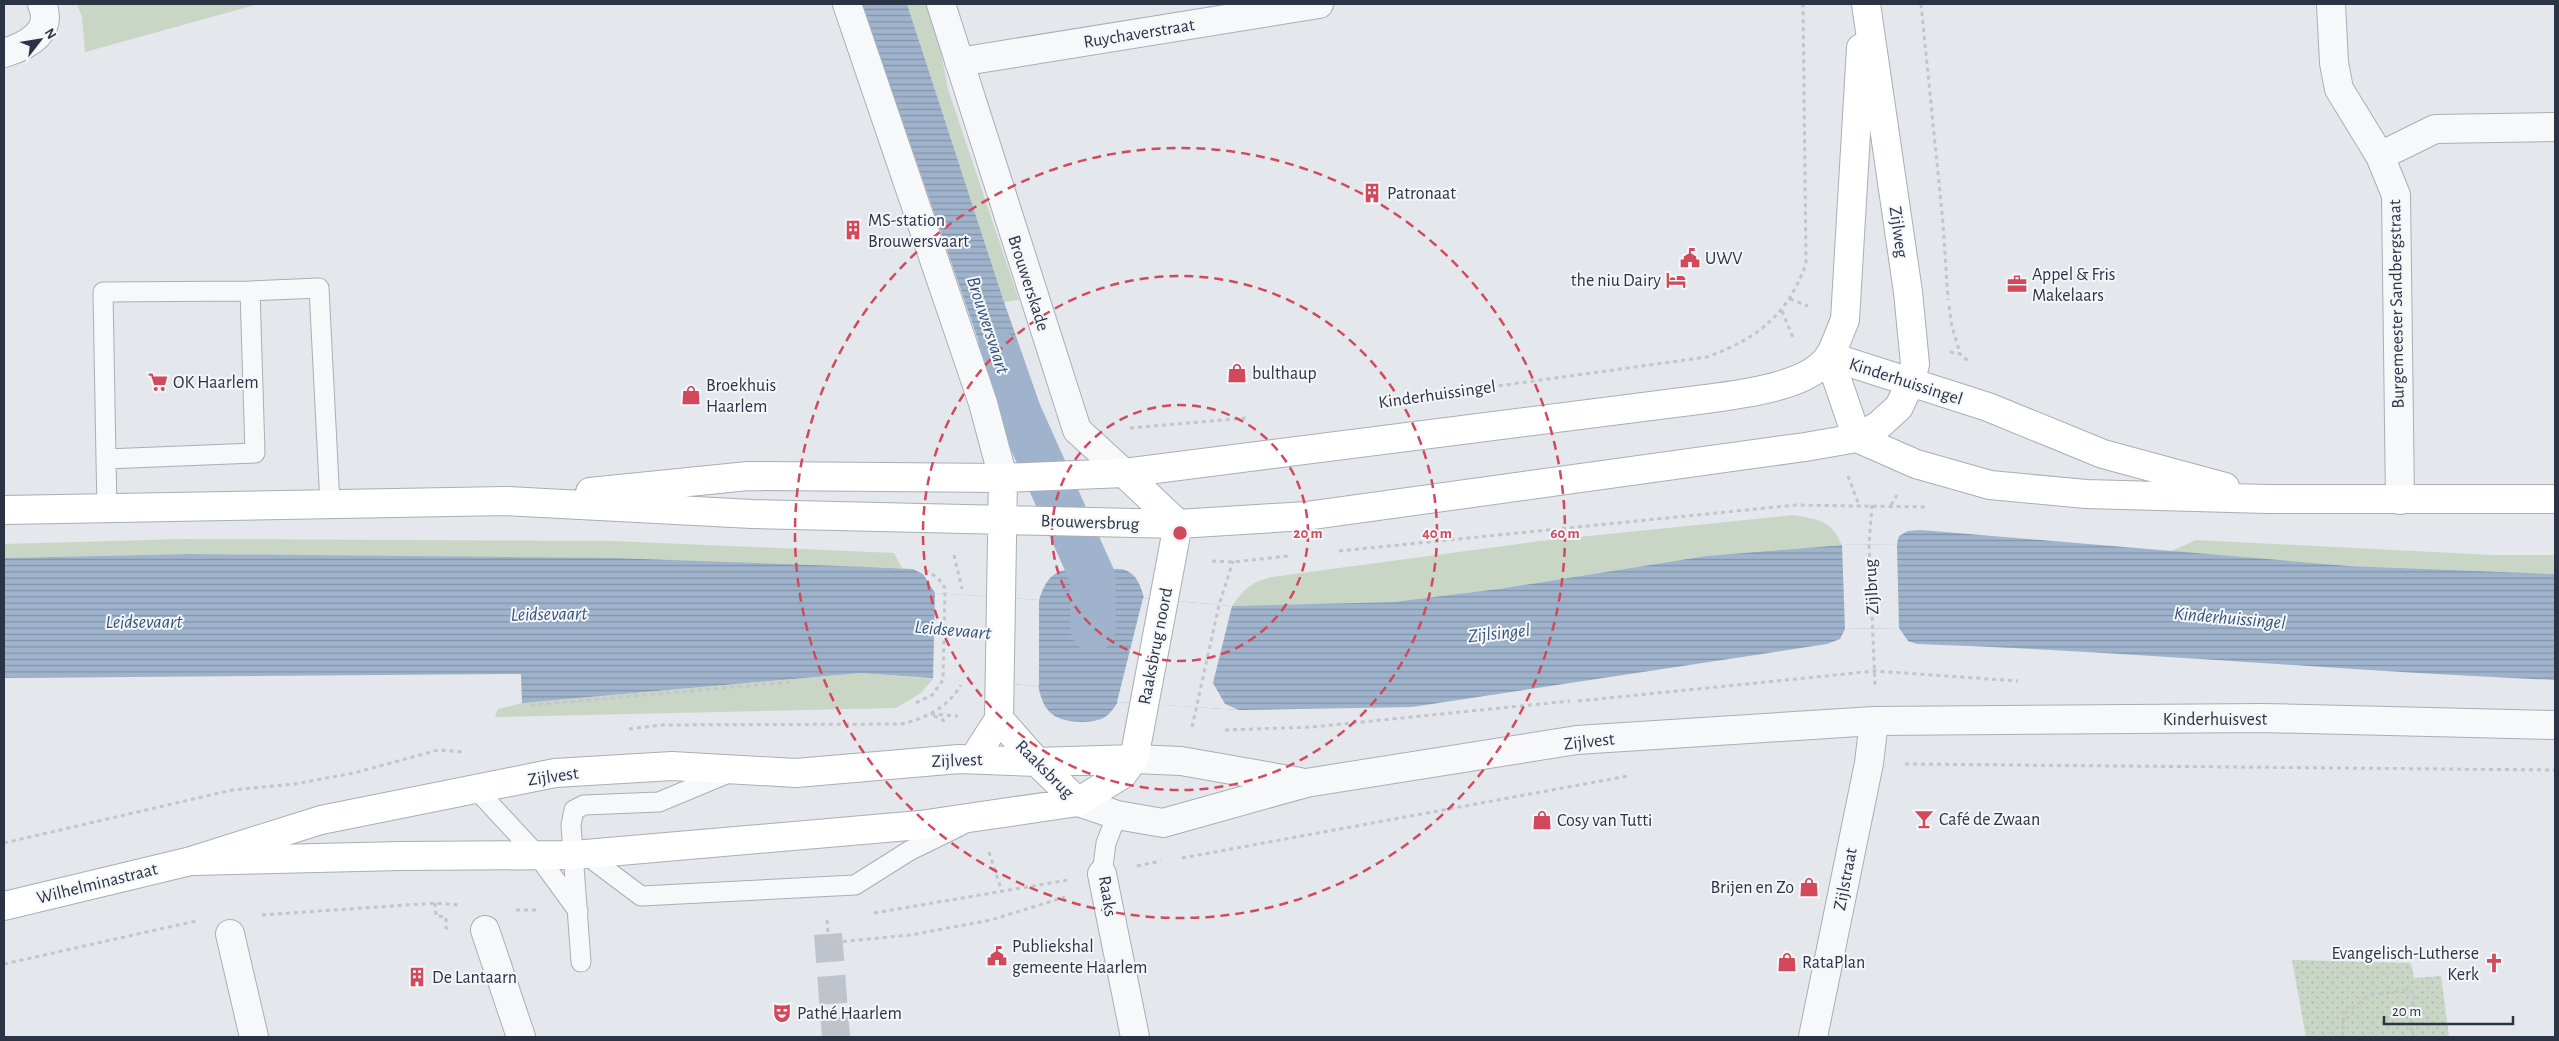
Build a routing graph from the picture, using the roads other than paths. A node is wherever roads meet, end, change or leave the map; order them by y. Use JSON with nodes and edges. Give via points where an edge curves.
{"nodes":[{"id":1,"x":42,"y":4,"type":"edge"},
{"id":2,"x":847,"y":4,"type":"edge"},
{"id":3,"x":941,"y":4,"type":"edge"},
{"id":4,"x":1319,"y":4,"type":"edge"},
{"id":5,"x":1864,"y":4,"type":"edge"},
{"id":6,"x":2330,"y":4,"type":"edge"},
{"id":7,"x":4,"y":52,"type":"edge"},
{"id":8,"x":959,"y":62,"type":"junction"},
{"id":9,"x":2555,"y":127,"type":"edge"},
{"id":10,"x":2380,"y":156,"type":"junction"},
{"id":11,"x":250,"y":291,"type":"junction"},
{"id":12,"x":1829,"y":356,"type":"junction"},
{"id":13,"x":1911,"y":381,"type":"junction"},
{"id":14,"x":1857,"y":438,"type":"junction"},
{"id":15,"x":106,"y":459,"type":"junction"},
{"id":16,"x":1124,"y":473,"type":"junction"},
{"id":17,"x":1002,"y":478,"type":"junction"},
{"id":18,"x":2267,"y":499,"type":"junction"},
{"id":19,"x":2555,"y":499,"type":"edge"},
{"id":20,"x":2400,"y":500,"type":"junction"},
{"id":21,"x":506,"y":501,"type":"junction"},
{"id":22,"x":330,"y":504,"type":"junction"},
{"id":23,"x":107,"y":509,"type":"junction"},
{"id":24,"x":4,"y":510,"type":"edge"},
{"id":25,"x":1002,"y":519,"type":"junction"},
{"id":26,"x":1178,"y":524,"type":"junction"},
{"id":27,"x":998,"y":719,"type":"junction"},
{"id":28,"x":1874,"y":721,"type":"junction"},
{"id":29,"x":2555,"y":725,"type":"edge"},
{"id":30,"x":1136,"y":746,"type":"junction"},
{"id":31,"x":974,"y":758,"type":"junction"},
{"id":32,"x":1037,"y":762,"type":"junction"},
{"id":33,"x":735,"y":770,"type":"junction"},
{"id":34,"x":1306,"y":783,"type":"junction"},
{"id":35,"x":476,"y":789,"type":"junction"},
{"id":36,"x":1078,"y":802,"type":"junction"},
{"id":37,"x":1118,"y":815,"type":"junction"},
{"id":38,"x":980,"y":816,"type":"junction"},
{"id":39,"x":580,"y":855,"type":"junction"},
{"id":40,"x":538,"y":856,"type":"junction"},
{"id":41,"x":190,"y":860,"type":"junction"},
{"id":42,"x":1102,"y":874,"type":"joint"},
{"id":43,"x":4,"y":906,"type":"edge"},
{"id":44,"x":578,"y":911,"type":"junction"},
{"id":45,"x":485,"y":930,"type":"dead end"},
{"id":46,"x":230,"y":934,"type":"dead end"},
{"id":47,"x":582,"y":962,"type":"dead end"},
{"id":48,"x":1134,"y":1032,"type":"edge"},
{"id":49,"x":516,"y":1036,"type":"edge"},
{"id":50,"x":254,"y":1037,"type":"edge"},
{"id":51,"x":1813,"y":1037,"type":"edge"}],
"edges":[{"from":1,"to":7,"type":"street","via":[[45,17],[39,35],[30,44]]},
{"from":2,"to":17,"type":"street","via":[[983,403]]},
{"from":3,"to":8,"type":"street","name":"Brouwerskade"},
{"from":4,"to":8,"type":"street","name":"Ruychaverstraat"},
{"from":5,"to":12,"type":"main road","name":"Zijlweg","via":[[1845,320]]},
{"from":5,"to":13,"type":"main road","name":"Zijlweg","via":[[1915,342]]},
{"from":6,"to":10,"type":"street","name":"Burgemeester Sandbergstraat","via":[[2339,89]]},
{"from":8,"to":16,"type":"street","name":"Brouwerskade","via":[[1076,430]]},
{"from":9,"to":10,"type":"street","via":[[2435,129]]},
{"from":10,"to":20,"type":"street","name":"Burgemeester Sandbergstraat","via":[[2396,195]]},
{"from":11,"to":15,"type":"lane","via":[[255,453]]},
{"from":11,"to":15,"type":"lane","via":[[103,292]]},
{"from":11,"to":22,"type":"lane","via":[[319,288]]},
{"from":12,"to":13,"type":"main road","name":"Kinderhuissingel"},
{"from":12,"to":14,"type":"main road","name":"Kinderhuissingel"},
{"from":12,"to":16,"type":"main road","name":"Kinderhuissingel","via":[[1808,375],[1771,388],[1706,399]]},
{"from":13,"to":14,"type":"main road","name":"Zijlweg","via":[[1898,407],[1879,425]]},
{"from":13,"to":18,"type":"main road","name":"Kinderhuissingel","via":[[2014,417],[2103,454]]},
{"from":14,"to":18,"type":"main road","name":"Kinderhuissingel","via":[[1916,464],[1990,485],[2086,494]]},
{"from":14,"to":26,"type":"main road","via":[[1306,516]]},
{"from":15,"to":23,"type":"lane"},
{"from":16,"to":17,"type":"main road"},
{"from":16,"to":26,"type":"main road"},
{"from":17,"to":21,"type":"main road","via":[[748,476]]},
{"from":17,"to":25,"type":"main road"},
{"from":18,"to":20,"type":"main road","name":"Kinderhuissingel"},
{"from":19,"to":20,"type":"main road","name":"Kinderhuissingel"},
{"from":21,"to":22,"type":"main road"},
{"from":21,"to":25,"type":"main road","via":[[752,514]]},
{"from":22,"to":23,"type":"main road"},
{"from":23,"to":24,"type":"main road"},
{"from":25,"to":26,"type":"main road","name":"Brouwersbrug"},
{"from":25,"to":27,"type":"main road"},
{"from":26,"to":30,"type":"main road","name":"Raaksbrug noord"},
{"from":27,"to":31,"type":"main road","name":"Raaksbrug"},
{"from":27,"to":32,"type":"main road","name":"Raaksbrug"},
{"from":28,"to":29,"type":"street","name":"Kinderhuisvest","via":[[2262,718]]},
{"from":28,"to":34,"type":"street","name":"Zijlvest","via":[[1577,740]]},
{"from":28,"to":51,"type":"street","name":"Zijlstraat","via":[[1869,763]]},
{"from":30,"to":32,"type":"main road","name":"Zijlvest"},
{"from":30,"to":34,"type":"street","name":"Zijlvest","via":[[1181,761]]},
{"from":30,"to":36,"type":"main road","name":"Raaksbrug","via":[[1123,774]]},
{"from":31,"to":32,"type":"main road","name":"Zijlvest"},
{"from":31,"to":33,"type":"main road","name":"Zijlvest","via":[[796,773]]},
{"from":32,"to":36,"type":"main road","name":"Raaksbrug"},
{"from":33,"to":35,"type":"main road","name":"Zijlvest","via":[[672,766],[556,773]]},
{"from":33,"to":39,"type":"lane","via":[[660,802],[584,805],[574,810],[571,825]]},
{"from":34,"to":37,"type":"street","name":"Zijlvest","via":[[1164,823]]},
{"from":35,"to":40,"type":"lane"},
{"from":35,"to":41,"type":"main road","name":"Zijlvest","via":[[321,820]]},
{"from":36,"to":37,"type":"street","name":"Zijlvest"},
{"from":36,"to":38,"type":"main road","name":"Zijlvest"},
{"from":37,"to":42,"type":"lane","name":"Raaks","via":[[1106,843]]},
{"from":38,"to":39,"type":"main road","name":"Zijlvest","via":[[920,825]]},
{"from":38,"to":39,"type":"lane","via":[[855,885],[641,896]]},
{"from":39,"to":40,"type":"main road","name":"Zijlvest"},
{"from":39,"to":44,"type":"lane"},
{"from":40,"to":41,"type":"main road","name":"Zijlvest"},
{"from":40,"to":44,"type":"lane"},
{"from":41,"to":43,"type":"main road","name":"Wilhelminastraat"},
{"from":42,"to":48,"type":"street","name":"Raaks"},
{"from":44,"to":47,"type":"lane"},
{"from":45,"to":49,"type":"street"},
{"from":46,"to":50,"type":"street"}]}
